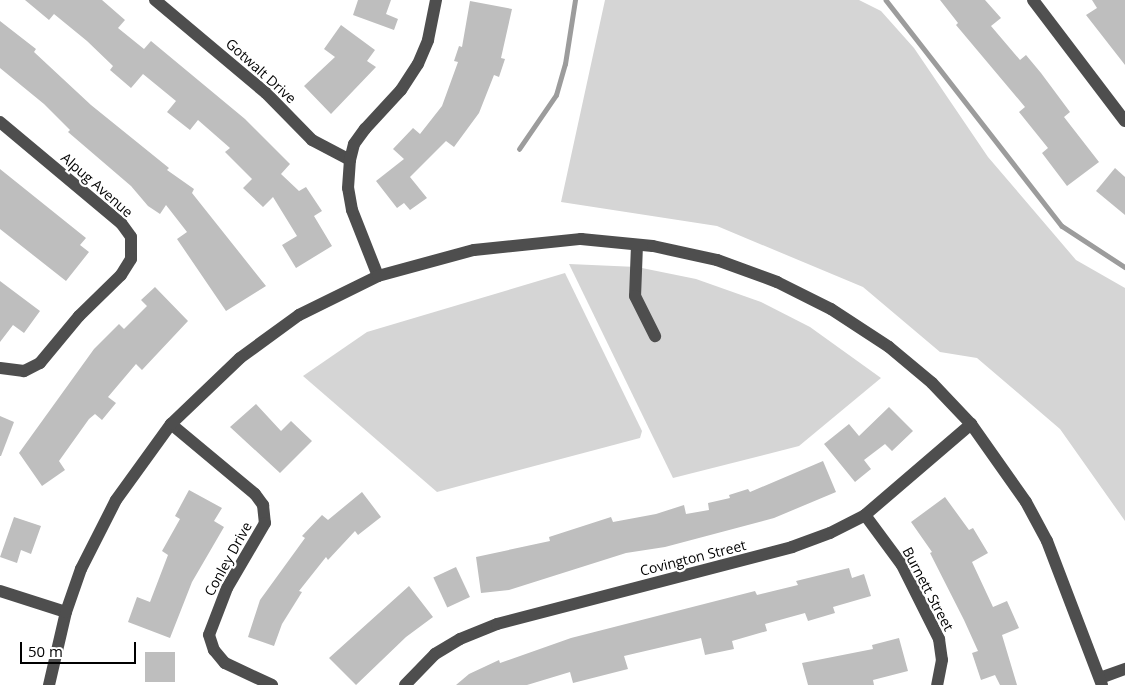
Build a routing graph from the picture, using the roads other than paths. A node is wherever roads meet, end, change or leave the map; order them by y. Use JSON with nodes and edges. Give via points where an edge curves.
{"nodes":[{"id":1,"x":155,"y":0,"type":"edge"},
{"id":2,"x":436,"y":0,"type":"edge"},
{"id":3,"x":1033,"y":0,"type":"edge"},
{"id":4,"x":1125,"y":121,"type":"edge"},
{"id":5,"x":0,"y":122,"type":"edge"},
{"id":6,"x":350,"y":160,"type":"junction"},
{"id":7,"x":637,"y":245,"type":"junction"},
{"id":8,"x":378,"y":276,"type":"junction"},
{"id":9,"x":655,"y":336,"type":"dead end"},
{"id":10,"x":0,"y":368,"type":"edge"},
{"id":11,"x":171,"y":424,"type":"junction"},
{"id":12,"x":971,"y":424,"type":"junction"},
{"id":13,"x":865,"y":516,"type":"junction"},
{"id":14,"x":0,"y":591,"type":"edge"},
{"id":15,"x":66,"y":612,"type":"junction"},
{"id":16,"x":1125,"y":669,"type":"edge"},
{"id":17,"x":1101,"y":682,"type":"edge"},
{"id":18,"x":49,"y":685,"type":"edge"},
{"id":19,"x":272,"y":685,"type":"edge"},
{"id":20,"x":405,"y":685,"type":"edge"},
{"id":21,"x":938,"y":685,"type":"edge"}],
"edges":[{"from":1,"to":6,"type":"street","name":"Gotwalt Drive","via":[[266,93],[312,140]]},
{"from":2,"to":6,"type":"street","via":[[428,40],[418,64],[401,90],[360,136]]},
{"from":3,"to":4,"type":"street"},
{"from":5,"to":10,"type":"street","name":"Alpug Avenue","via":[[121,223],[131,237],[131,259],[122,275],[79,316],[40,363],[24,372]]},
{"from":6,"to":8,"type":"street","via":[[348,188],[352,210]]},
{"from":7,"to":8,"type":"street","via":[[581,239],[522,243],[447,256]]},
{"from":7,"to":9,"type":"street","via":[[635,296]]},
{"from":7,"to":12,"type":"street","via":[[717,260],[776,282],[831,309],[896,353],[932,383]]},
{"from":8,"to":11,"type":"street","via":[[335,296],[270,335],[208,385]]},
{"from":11,"to":15,"type":"street","via":[[131,476],[97,533]]},
{"from":11,"to":19,"type":"street","name":"Conley Drive","via":[[255,494],[263,505],[265,523],[226,588],[209,635],[214,650],[225,663]]},
{"from":12,"to":13,"type":"street","name":"Covington Street"},
{"from":12,"to":17,"type":"street","via":[[1006,470],[1047,541]]},
{"from":13,"to":20,"type":"street","name":"Covington Street","via":[[792,548],[498,624],[460,638],[435,654]]},
{"from":13,"to":21,"type":"street","name":"Burnett Street","via":[[902,565],[939,639],[942,660]]},
{"from":14,"to":15,"type":"street"},
{"from":15,"to":18,"type":"street"},
{"from":16,"to":17,"type":"street"}]}
